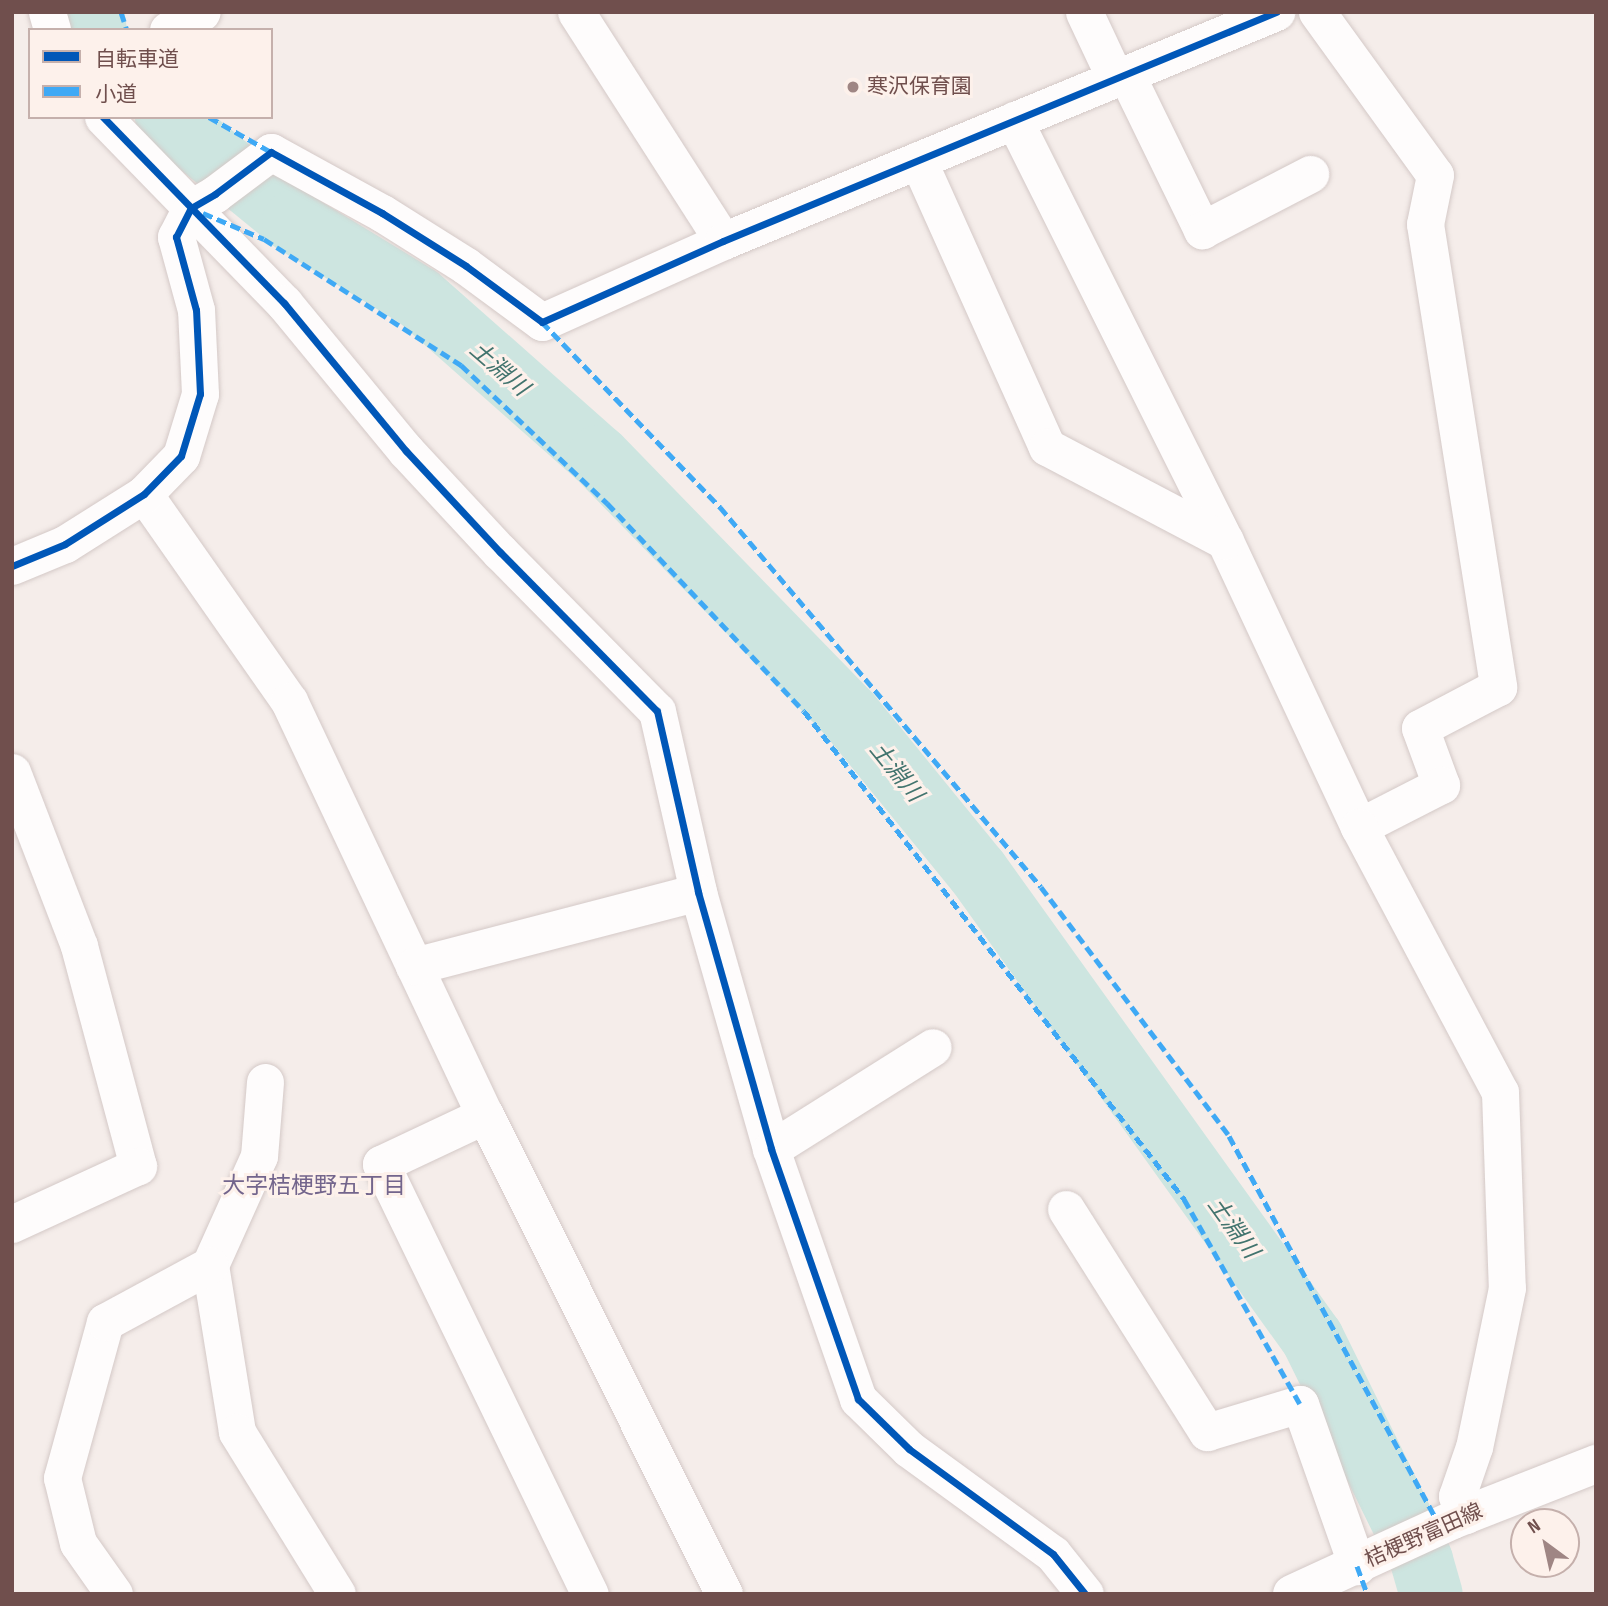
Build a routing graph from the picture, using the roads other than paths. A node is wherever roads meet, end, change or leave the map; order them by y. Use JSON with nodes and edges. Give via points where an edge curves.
{"nodes":[{"id":1,"x":202,"y":12,"type":"edge"},
{"id":2,"x":576,"y":12,"type":"edge"},
{"id":3,"x":1084,"y":12,"type":"edge"},
{"id":4,"x":1276,"y":12,"type":"edge"},
{"id":5,"x":1317,"y":12,"type":"edge"},
{"id":6,"x":172,"y":28,"type":"edge"},
{"id":7,"x":1120,"y":76,"type":"junction"},
{"id":8,"x":105,"y":119,"type":"edge"},
{"id":9,"x":1014,"y":120,"type":"junction"},
{"id":10,"x":918,"y":160,"type":"junction"},
{"id":11,"x":1311,"y":174,"type":"dead end"},
{"id":12,"x":203,"y":201,"type":"junction"},
{"id":13,"x":723,"y":241,"type":"junction"},
{"id":14,"x":144,"y":494,"type":"junction"},
{"id":15,"x":1225,"y":541,"type":"junction"},
{"id":16,"x":12,"y":566,"type":"edge"},
{"id":17,"x":12,"y":772,"type":"edge"},
{"id":18,"x":1359,"y":827,"type":"junction"},
{"id":19,"x":698,"y":892,"type":"junction"},
{"id":20,"x":414,"y":966,"type":"junction"},
{"id":21,"x":933,"y":1046,"type":"dead end"},
{"id":22,"x":265,"y":1082,"type":"dead end"},
{"id":23,"x":485,"y":1115,"type":"junction"},
{"id":24,"x":771,"y":1149,"type":"junction"},
{"id":25,"x":1066,"y":1209,"type":"dead end"},
{"id":26,"x":12,"y":1224,"type":"edge"},
{"id":27,"x":210,"y":1265,"type":"junction"},
{"id":28,"x":1596,"y":1464,"type":"edge"},
{"id":29,"x":1466,"y":1515,"type":"junction"},
{"id":30,"x":1362,"y":1563,"type":"junction"},
{"id":31,"x":114,"y":1594,"type":"edge"},
{"id":32,"x":337,"y":1594,"type":"edge"},
{"id":33,"x":590,"y":1594,"type":"edge"},
{"id":34,"x":724,"y":1594,"type":"edge"},
{"id":35,"x":1085,"y":1594,"type":"edge"},
{"id":36,"x":1292,"y":1594,"type":"edge"}],
"edges":[{"from":1,"to":6,"type":"street"},
{"from":2,"to":13,"type":"street"},
{"from":3,"to":7,"type":"street"},
{"from":4,"to":7,"type":"street"},
{"from":5,"to":18,"type":"street","via":[[1436,175],[1425,224],[1498,687],[1420,728],[1441,785]]},
{"from":7,"to":9,"type":"street"},
{"from":7,"to":11,"type":"street","via":[[1202,230]]},
{"from":8,"to":12,"type":"street"},
{"from":9,"to":10,"type":"street"},
{"from":9,"to":15,"type":"street"},
{"from":10,"to":13,"type":"street"},
{"from":10,"to":15,"type":"street","via":[[1047,447]]},
{"from":12,"to":13,"type":"street","via":[[271,152],[382,213],[542,322]]},
{"from":12,"to":14,"type":"street","via":[[176,237],[196,310],[201,394],[181,456]]},
{"from":12,"to":19,"type":"street","via":[[415,461],[657,711]]},
{"from":14,"to":16,"type":"street","via":[[65,544]]},
{"from":14,"to":20,"type":"street","via":[[289,701]]},
{"from":15,"to":18,"type":"street"},
{"from":17,"to":26,"type":"street","via":[[79,946],[138,1166]]},
{"from":18,"to":29,"type":"street","via":[[1500,1093],[1507,1288],[1474,1447],[1457,1496]]},
{"from":19,"to":20,"type":"street"},
{"from":19,"to":24,"type":"street"},
{"from":20,"to":23,"type":"street"},
{"from":21,"to":24,"type":"street"},
{"from":22,"to":27,"type":"street","via":[[259,1156]]},
{"from":23,"to":33,"type":"street","via":[[381,1164]]},
{"from":23,"to":34,"type":"street"},
{"from":24,"to":35,"type":"street","via":[[858,1399],[909,1450],[1053,1554]]},
{"from":25,"to":30,"type":"street","via":[[1207,1432],[1300,1404]]},
{"from":27,"to":31,"type":"street","via":[[105,1322],[62,1478],[78,1543]]},
{"from":27,"to":32,"type":"street","via":[[237,1432]]},
{"from":28,"to":29,"type":"main road","name":"桔梗野富田線"},
{"from":29,"to":30,"type":"main road","name":"桔梗野富田線"},
{"from":30,"to":36,"type":"main road","name":"桔梗野富田線"}]}
